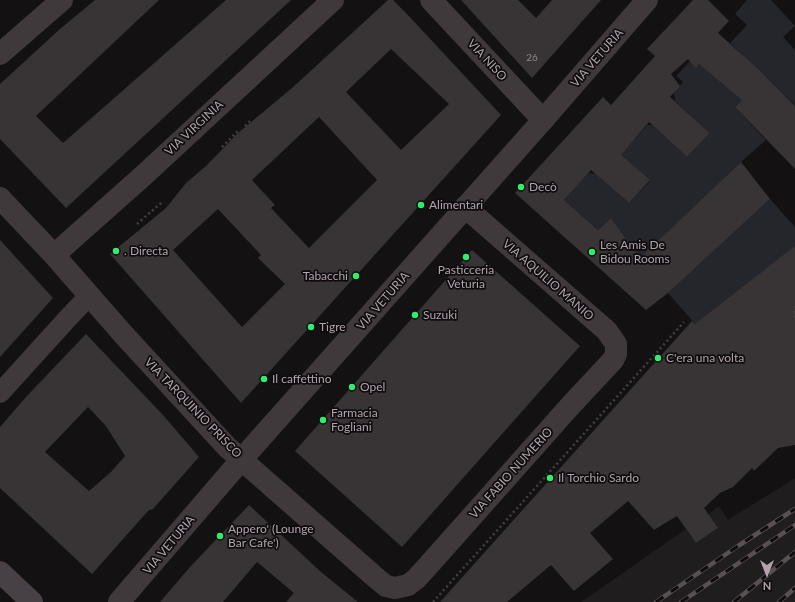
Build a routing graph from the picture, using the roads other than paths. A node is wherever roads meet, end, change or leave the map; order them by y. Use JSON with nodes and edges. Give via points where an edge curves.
{"nodes":[{"id":1,"x":62,"y":0,"type":"edge"},
{"id":2,"x":333,"y":0,"type":"edge"},
{"id":3,"x":431,"y":0,"type":"edge"},
{"id":4,"x":647,"y":0,"type":"edge"},
{"id":5,"x":0,"y":54,"type":"edge"},
{"id":6,"x":543,"y":120,"type":"junction"},
{"id":7,"x":0,"y":198,"type":"edge"},
{"id":8,"x":465,"y":207,"type":"junction"},
{"id":9,"x":54,"y":255,"type":"junction"},
{"id":10,"x":89,"y":296,"type":"junction"},
{"id":11,"x":613,"y":360,"type":"joint"},
{"id":12,"x":0,"y":393,"type":"edge"},
{"id":13,"x":242,"y":459,"type":"junction"},
{"id":14,"x":0,"y":572,"type":"edge"},
{"id":15,"x":408,"y":585,"type":"joint"},
{"id":16,"x":32,"y":602,"type":"edge"},
{"id":17,"x":119,"y":602,"type":"edge"}],
"edges":[{"from":1,"to":5,"type":"street"},
{"from":2,"to":9,"type":"street","name":"VIA VIRGINIA"},
{"from":3,"to":6,"type":"street","name":"VIA NISO"},
{"from":4,"to":6,"type":"street","name":"VIA VETURIA"},
{"from":6,"to":8,"type":"street","name":"VIA VETURIA"},
{"from":7,"to":9,"type":"street","name":"VIA TARQUINIO PRISCO"},
{"from":8,"to":11,"type":"street","name":"VIA AQUILIO MANIO","via":[[607,331],[616,344]]},
{"from":8,"to":13,"type":"street","name":"VIA VETURIA"},
{"from":9,"to":10,"type":"street","name":"VIA TARQUINIO PRISCO"},
{"from":10,"to":12,"type":"street"},
{"from":10,"to":13,"type":"street","name":"VIA TARQUINIO PRISCO","via":[[227,447]]},
{"from":11,"to":15,"type":"street","name":"VIA FABIO NUMERIO"},
{"from":13,"to":15,"type":"street","name":"VIA TARQUINIO PRISCO","via":[[386,586],[395,588]]},
{"from":13,"to":17,"type":"street","name":"VIA VETURIA"},
{"from":14,"to":16,"type":"main road"}]}
